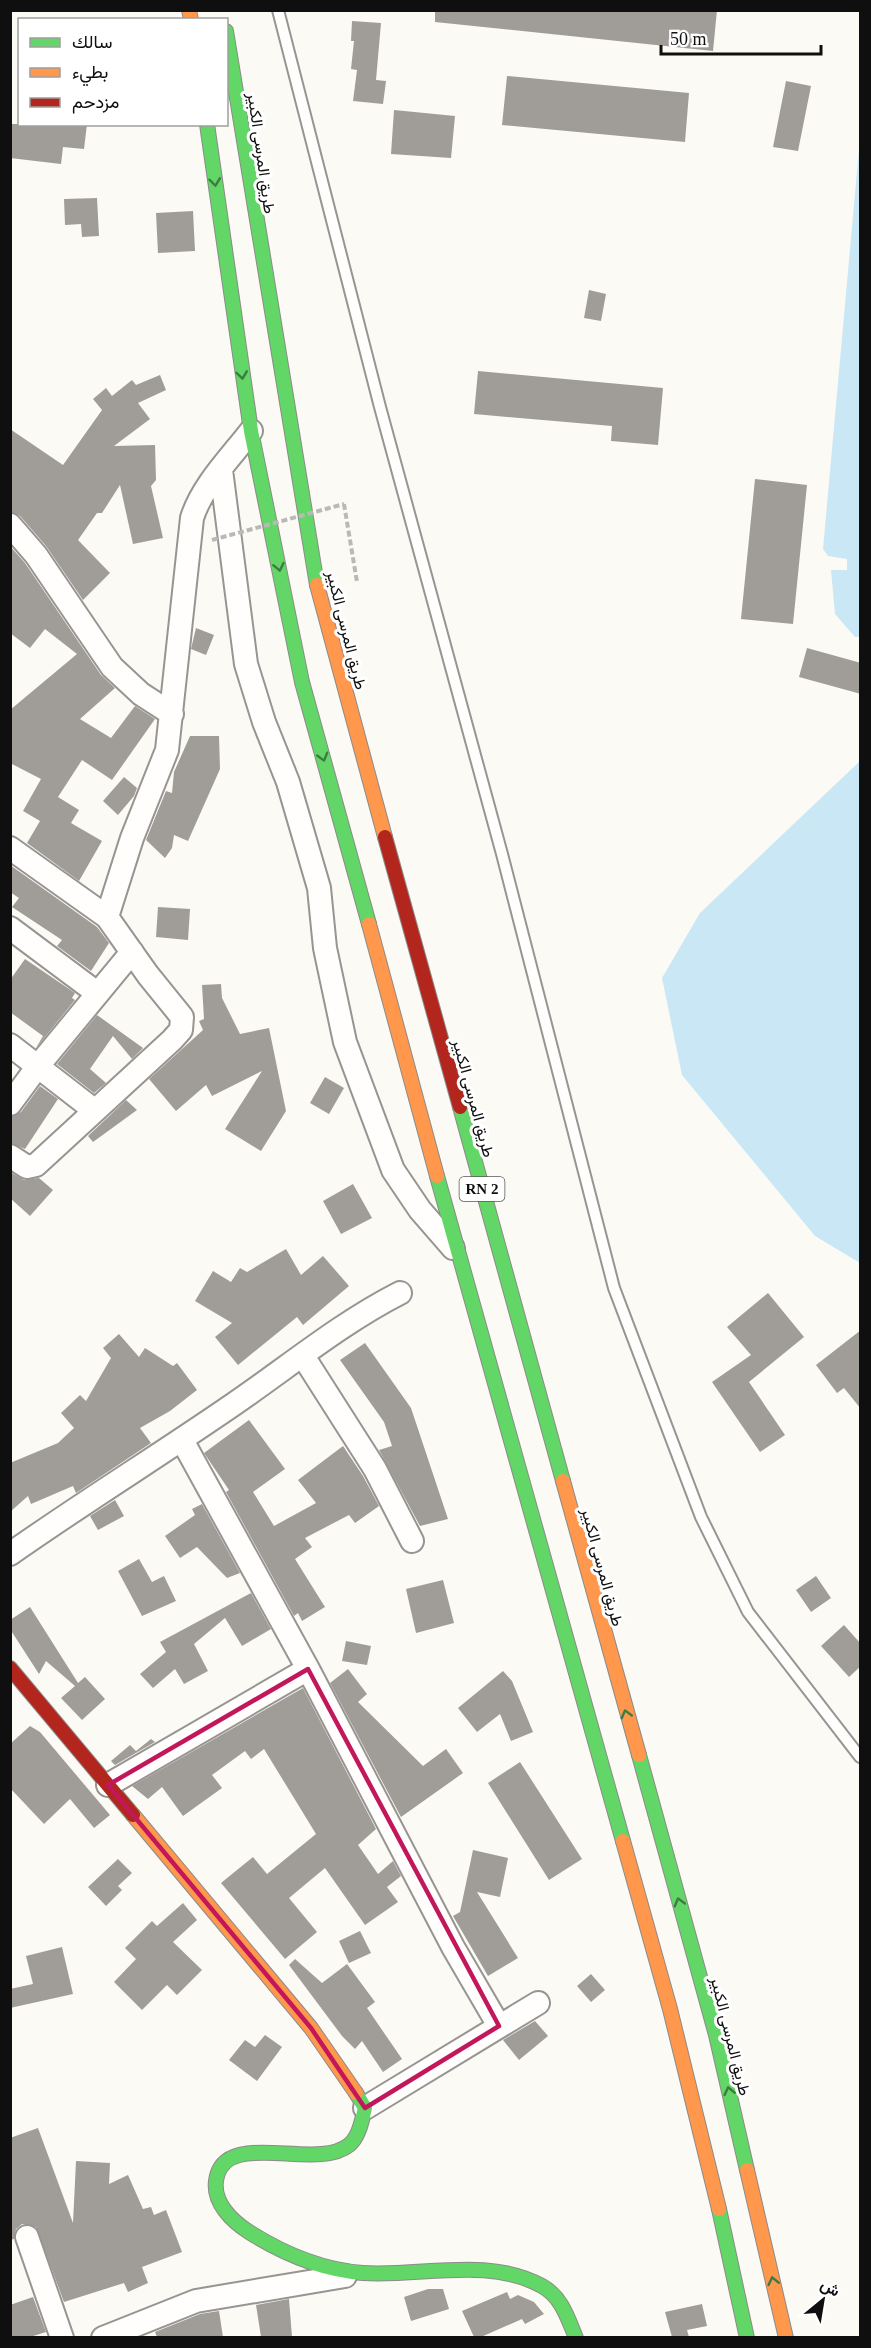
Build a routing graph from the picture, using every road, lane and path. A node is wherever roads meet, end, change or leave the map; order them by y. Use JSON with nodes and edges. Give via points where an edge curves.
{"nodes":[{"id":1,"x":278,"y":10,"type":"edge"},
{"id":2,"x":228,"y":44,"type":"edge"},
{"id":3,"x":207,"y":126,"type":"edge"},
{"id":4,"x":250,"y":431,"type":"junction"},
{"id":5,"x":221,"y":470,"type":"junction"},
{"id":6,"x":10,"y":525,"type":"edge"},
{"id":7,"x":212,"y":540,"type":"dead end"},
{"id":8,"x":357,"y":582,"type":"dead end"},
{"id":9,"x":172,"y":714,"type":"junction"},
{"id":10,"x":10,"y":848,"type":"edge"},
{"id":11,"x":108,"y":917,"type":"junction"},
{"id":12,"x":10,"y":928,"type":"edge"},
{"id":13,"x":132,"y":952,"type":"junction"},
{"id":14,"x":97,"y":993,"type":"junction"},
{"id":15,"x":10,"y":1045,"type":"edge"},
{"id":16,"x":38,"y":1066,"type":"junction"},
{"id":17,"x":10,"y":1104,"type":"edge"},
{"id":18,"x":94,"y":1110,"type":"junction"},
{"id":19,"x":10,"y":1156,"type":"edge"},
{"id":20,"x":458,"y":1254,"type":"junction"},
{"id":21,"x":400,"y":1293,"type":"dead end"},
{"id":22,"x":303,"y":1356,"type":"junction"},
{"id":23,"x":182,"y":1440,"type":"junction"},
{"id":24,"x":412,"y":1542,"type":"dead end"},
{"id":25,"x":10,"y":1554,"type":"edge"},
{"id":26,"x":10,"y":1668,"type":"edge"},
{"id":27,"x":308,"y":1670,"type":"junction"},
{"id":28,"x":861,"y":1758,"type":"edge"},
{"id":29,"x":108,"y":1785,"type":"junction"},
{"id":30,"x":538,"y":2003,"type":"dead end"},
{"id":31,"x":499,"y":2026,"type":"junction"},
{"id":32,"x":365,"y":2108,"type":"junction"},
{"id":33,"x":27,"y":2236,"type":"dead end"},
{"id":34,"x":364,"y":2273,"type":"junction"},
{"id":35,"x":62,"y":2337,"type":"edge"},
{"id":36,"x":103,"y":2337,"type":"edge"},
{"id":37,"x":576,"y":2337,"type":"edge"},
{"id":38,"x":747,"y":2337,"type":"edge"},
{"id":39,"x":786,"y":2337,"type":"edge"}],
"edges":[{"from":1,"to":28,"type":"lane","via":[[614,1288],[701,1517],[748,1612]]},
{"from":39,"to":2,"type":"main road","name":"طريق المرسى الكبير","number":"RN 2","one_way":true,"via":[[716,2035],[321,605]]},
{"from":3,"to":4,"type":"main road","number":"RN 2","one_way":true},
{"from":4,"to":5,"type":"street"},
{"from":4,"to":20,"type":"main road","number":"RN 2","one_way":true,"via":[[302,682]]},
{"from":5,"to":9,"type":"street","via":[[192,518]]},
{"from":5,"to":20,"type":"street","via":[[246,664],[288,782],[319,888],[326,958],[345,1042],[393,1170],[420,1210]]},
{"from":6,"to":9,"type":"street","via":[[36,555],[112,666],[141,694]]},
{"from":7,"to":8,"type":"path","bridge":true,"via":[[344,504]]},
{"from":9,"to":11,"type":"street","via":[[167,750],[132,838]]},
{"from":10,"to":11,"type":"street"},
{"from":11,"to":13,"type":"street"},
{"from":12,"to":14,"type":"street"},
{"from":13,"to":14,"type":"street"},
{"from":13,"to":18,"type":"street","via":[[182,1017],[183,1025]]},
{"from":14,"to":16,"type":"street"},
{"from":15,"to":16,"type":"street"},
{"from":16,"to":17,"type":"street"},
{"from":16,"to":18,"type":"street"},
{"from":18,"to":19,"type":"street","via":[[33,1167]]},
{"from":20,"to":38,"type":"main road","number":"RN 2","via":[[665,1989]]},
{"from":21,"to":22,"type":"street"},
{"from":22,"to":23,"type":"street"},
{"from":22,"to":24,"type":"street","via":[[375,1469]]},
{"from":23,"to":25,"type":"street","via":[[105,1487]]},
{"from":23,"to":27,"type":"street"},
{"from":26,"to":29,"type":"main road"},
{"from":27,"to":29,"type":"street"},
{"from":27,"to":31,"type":"street","via":[[453,1947]]},
{"from":29,"to":32,"type":"main road","via":[[310,2028]]},
{"from":30,"to":31,"type":"street"},
{"from":31,"to":32,"type":"street"},
{"from":32,"to":34,"type":"main road","via":[[348,2146],[334,2154],[239,2153],[227,2159],[216,2179],[224,2213],[269,2245],[319,2266]]},
{"from":33,"to":35,"type":"street"},
{"from":34,"to":36,"type":"street","via":[[196,2301]]},
{"from":34,"to":37,"type":"main road","via":[[479,2270],[521,2275],[554,2293]]}]}
